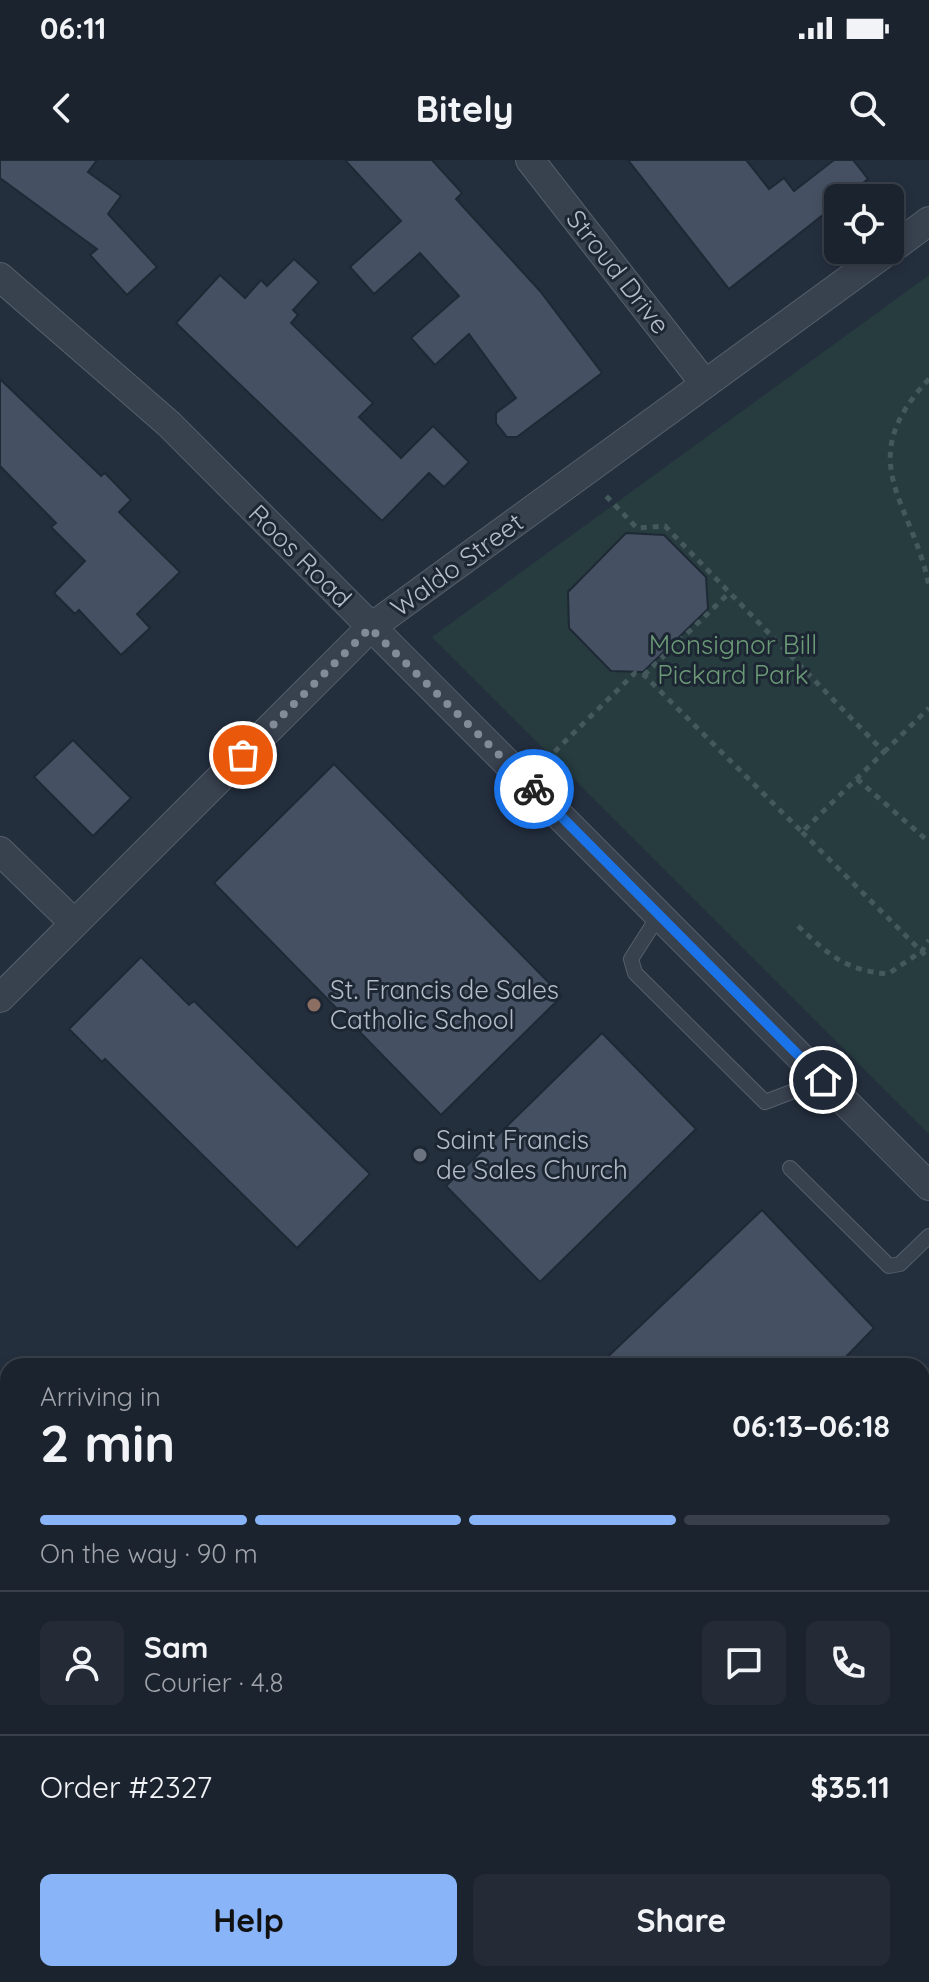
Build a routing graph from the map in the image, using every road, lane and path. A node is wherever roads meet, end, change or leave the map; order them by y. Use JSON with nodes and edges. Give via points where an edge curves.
{"nodes":[{"id":1,"x":530,"y":160,"type":"edge"},
{"id":2,"x":929,"y":221,"type":"edge"},
{"id":3,"x":904,"y":240,"type":"edge"},
{"id":4,"x":871,"y":264,"type":"edge"},
{"id":5,"x":0,"y":277,"type":"edge"},
{"id":6,"x":929,"y":379,"type":"edge"},
{"id":7,"x":705,"y":384,"type":"junction"},
{"id":8,"x":583,"y":473,"type":"junction"},
{"id":9,"x":929,"y":586,"type":"edge"},
{"id":10,"x":729,"y":593,"type":"junction"},
{"id":11,"x":370,"y":628,"type":"junction"},
{"id":12,"x":644,"y":675,"type":"junction"},
{"id":13,"x":929,"y":708,"type":"edge"},
{"id":14,"x":884,"y":752,"type":"junction"},
{"id":15,"x":857,"y":779,"type":"junction"},
{"id":16,"x":525,"y":780,"type":"junction"},
{"id":17,"x":802,"y":832,"type":"junction"},
{"id":18,"x":929,"y":842,"type":"edge"},
{"id":19,"x":0,"y":851,"type":"edge"},
{"id":20,"x":659,"y":915,"type":"junction"},
{"id":21,"x":74,"y":923,"type":"junction"},
{"id":22,"x":798,"y":926,"type":"dead end"},
{"id":23,"x":929,"y":940,"type":"edge"},
{"id":24,"x":922,"y":951,"type":"junction"},
{"id":25,"x":929,"y":959,"type":"edge"},
{"id":26,"x":0,"y":998,"type":"edge"},
{"id":27,"x":823,"y":1080,"type":"junction"},
{"id":28,"x":790,"y":1168,"type":"dead end"},
{"id":29,"x":929,"y":1186,"type":"edge"},
{"id":30,"x":929,"y":1236,"type":"edge"}],
"edges":[{"from":1,"to":7,"type":"street","name":"Stroud Drive"},
{"from":2,"to":3,"type":"street","name":"Waldo Street"},
{"from":4,"to":7,"type":"street","name":"Waldo Street"},
{"from":5,"to":11,"type":"street","name":"Roos Road","via":[[169,424]]},
{"from":6,"to":9,"type":"path","via":[[895,424],[889,467]]},
{"from":7,"to":8,"type":"street","name":"Waldo Street"},
{"from":8,"to":10,"type":"path","via":[[637,528],[665,526]]},
{"from":8,"to":11,"type":"street","name":"Waldo Street"},
{"from":10,"to":12,"type":"path"},
{"from":10,"to":14,"type":"path"},
{"from":11,"to":16,"type":"street","name":"Roos Road"},
{"from":11,"to":21,"type":"street","name":"Waldo Street"},
{"from":12,"to":16,"type":"path","via":[[635,673]]},
{"from":12,"to":17,"type":"path"},
{"from":13,"to":14,"type":"path"},
{"from":14,"to":15,"type":"path"},
{"from":15,"to":17,"type":"path"},
{"from":15,"to":18,"type":"path"},
{"from":16,"to":20,"type":"street","name":"Roos Road"},
{"from":17,"to":24,"type":"path"},
{"from":19,"to":21,"type":"street"},
{"from":20,"to":27,"type":"street","name":"Roos Road"},
{"from":20,"to":27,"type":"lane","via":[[631,959],[635,973],[765,1102]]},
{"from":21,"to":26,"type":"street","name":"Waldo Street"},
{"from":22,"to":24,"type":"path","via":[[830,956],[858,971],[888,974]]},
{"from":23,"to":24,"type":"path"},
{"from":24,"to":25,"type":"path"},
{"from":27,"to":29,"type":"street","name":"Roos Road"},
{"from":28,"to":30,"type":"lane","via":[[889,1266],[900,1264]]}]}
